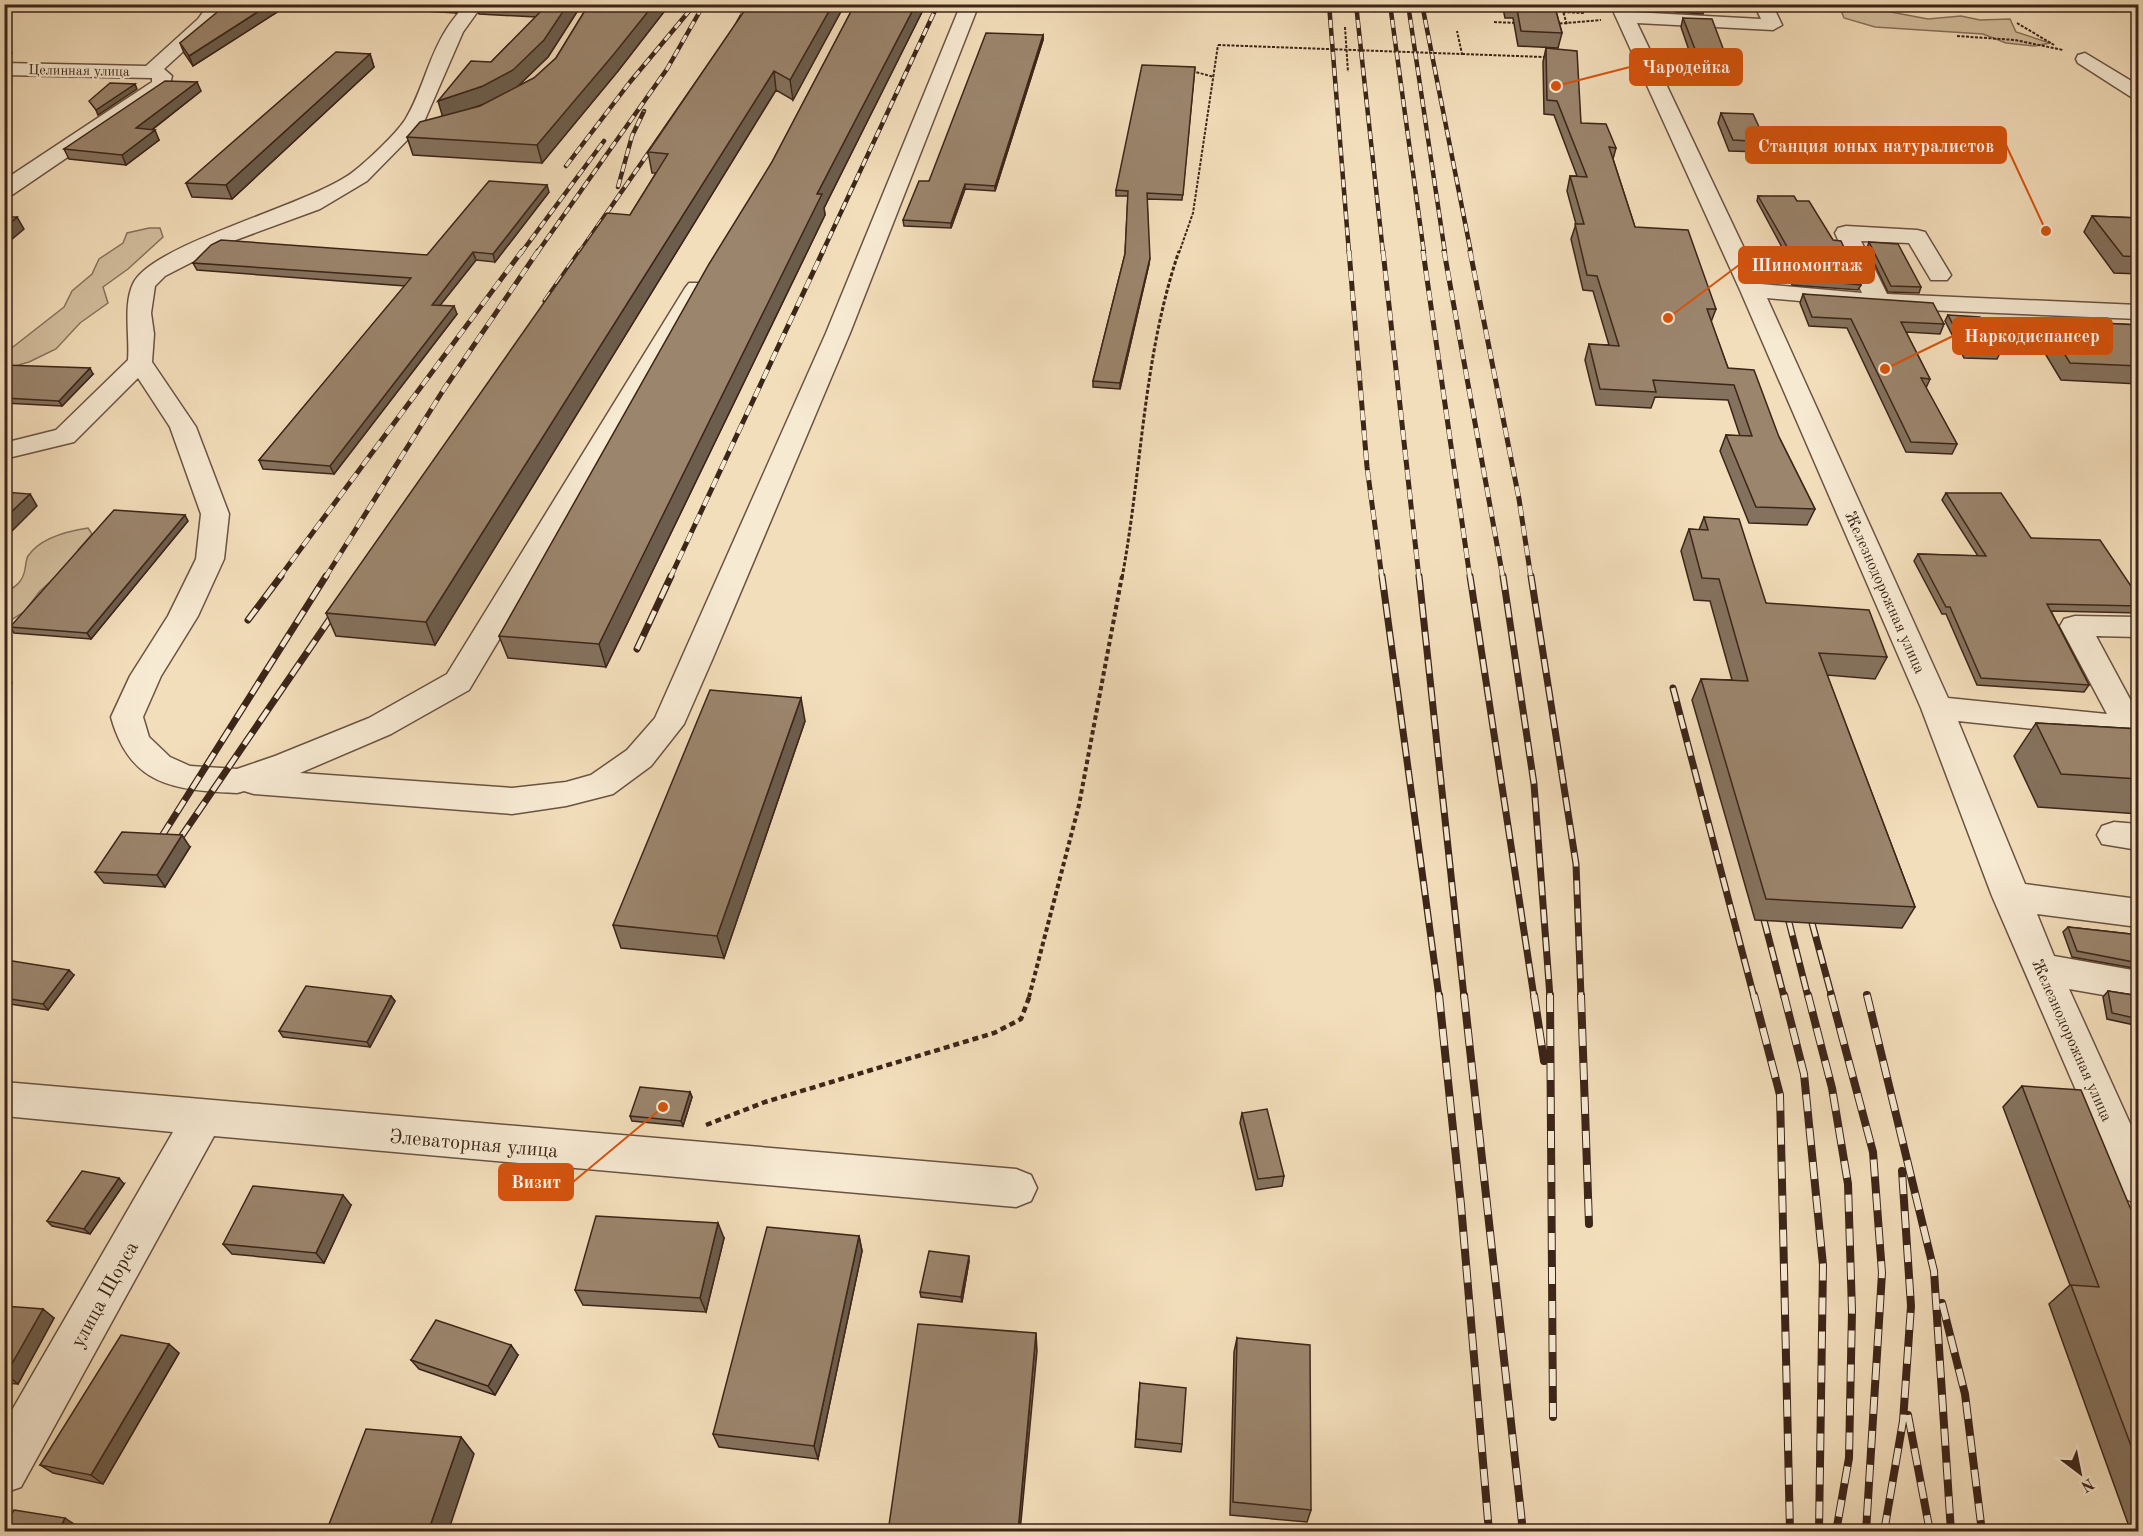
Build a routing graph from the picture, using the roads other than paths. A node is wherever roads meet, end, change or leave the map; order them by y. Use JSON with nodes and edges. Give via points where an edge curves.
{"nodes":[{"id":1,"x":204,"y":4,"type":"edge"},
{"id":2,"x":475,"y":4,"type":"edge"},
{"id":3,"x":969,"y":4,"type":"edge"},
{"id":4,"x":1763,"y":4,"type":"edge"},
{"id":5,"x":1622,"y":11,"type":"edge"},
{"id":6,"x":2085,"y":59,"type":"dead end"},
{"id":7,"x":4,"y":69,"type":"edge"},
{"id":8,"x":154,"y":72,"type":"junction"},
{"id":9,"x":2139,"y":93,"type":"edge"},
{"id":10,"x":433,"y":129,"type":"edge"},
{"id":11,"x":401,"y":137,"type":"junction"},
{"id":12,"x":4,"y":190,"type":"edge"},
{"id":13,"x":712,"y":263,"type":"edge"},
{"id":14,"x":1939,"y":275,"type":"dead end"},
{"id":15,"x":1752,"y":290,"type":"junction"},
{"id":16,"x":1878,"y":302,"type":"junction"},
{"id":17,"x":2139,"y":312,"type":"edge"},
{"id":18,"x":140,"y":362,"type":"junction"},
{"id":19,"x":4,"y":452,"type":"edge"},
{"id":20,"x":2139,"y":627,"type":"edge"},
{"id":21,"x":1937,"y":708,"type":"junction"},
{"id":22,"x":2134,"y":729,"type":"edge"},
{"id":23,"x":237,"y":781,"type":"junction"},
{"id":24,"x":2010,"y":896,"type":"junction"},
{"id":25,"x":2139,"y":913,"type":"edge"},
{"id":26,"x":2041,"y":969,"type":"junction"},
{"id":27,"x":2139,"y":986,"type":"edge"},
{"id":28,"x":4,"y":1099,"type":"edge"},
{"id":29,"x":203,"y":1118,"type":"junction"},
{"id":30,"x":2139,"y":1185,"type":"edge"},
{"id":31,"x":1016,"y":1188,"type":"dead end"},
{"id":32,"x":4,"y":1470,"type":"edge"}],
"edges":[{"from":1,"to":8,"type":"street","via":[[212,11],[205,22],[156,64]]},
{"from":2,"to":11,"type":"street","via":[[453,31],[413,124]]},
{"from":3,"to":23,"type":"street","via":[[838,333],[697,660],[668,724],[639,758],[601,785],[512,801]]},
{"from":4,"to":5,"type":"street","via":[[1773,25]]},
{"from":5,"to":15,"type":"street","name":"Железнодорожная улица"},
{"from":6,"to":9,"type":"street"},
{"from":7,"to":8,"type":"street","name":"Целинная улица"},
{"from":8,"to":12,"type":"street","via":[[164,81],[156,88]]},
{"from":10,"to":11,"type":"street"},
{"from":11,"to":18,"type":"street","via":[[360,177],[312,204],[225,236],[157,270],[144,284],[142,294]]},
{"from":13,"to":23,"type":"street","via":[[458,682],[380,726],[287,765]]},
{"from":14,"to":16,"type":"street","via":[[1917,237],[1846,233]]},
{"from":15,"to":16,"type":"street"},
{"from":15,"to":21,"type":"street","name":"Железнодорожная улица"},
{"from":16,"to":17,"type":"street"},
{"from":18,"to":19,"type":"street","via":[[65,436]]},
{"from":18,"to":23,"type":"street","via":[[183,427],[215,514],[210,559],[127,717],[134,742],[158,766],[186,778]]},
{"from":20,"to":22,"type":"street","via":[[2074,626]]},
{"from":21,"to":22,"type":"street"},
{"from":21,"to":24,"type":"street","name":"Железнодорожная улица"},
{"from":24,"to":25,"type":"street"},
{"from":24,"to":26,"type":"street","name":"Железнодорожная улица"},
{"from":26,"to":27,"type":"street"},
{"from":26,"to":30,"type":"street","name":"Железнодорожная улица"},
{"from":28,"to":29,"type":"street","name":"Элеваторная улица"},
{"from":29,"to":31,"type":"street","name":"Элеваторная улица"},
{"from":29,"to":32,"type":"street","name":"улица Щорса"}]}
